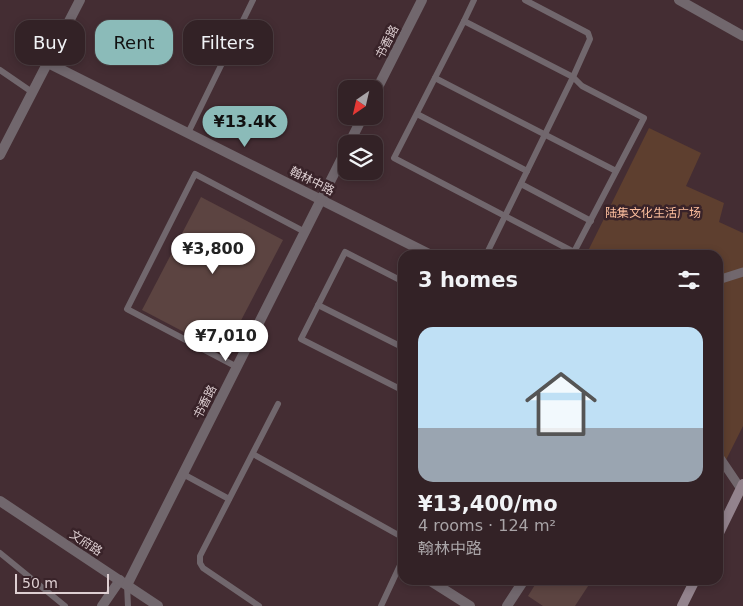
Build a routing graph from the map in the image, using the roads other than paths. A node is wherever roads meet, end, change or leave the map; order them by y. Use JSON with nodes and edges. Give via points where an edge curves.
{"nodes":[{"id":1,"x":80,"y":0,"type":"edge"},
{"id":2,"x":254,"y":0,"type":"edge"},
{"id":3,"x":422,"y":0,"type":"edge"},
{"id":4,"x":474,"y":0,"type":"edge"},
{"id":5,"x":525,"y":0,"type":"edge"},
{"id":6,"x":686,"y":2,"type":"edge"},
{"id":7,"x":70,"y":20,"type":"edge"},
{"id":8,"x":464,"y":21,"type":"junction"},
{"id":9,"x":743,"y":36,"type":"edge"},
{"id":10,"x":47,"y":65,"type":"edge"},
{"id":11,"x":52,"y":65,"type":"edge"},
{"id":12,"x":0,"y":70,"type":"edge"},
{"id":13,"x":573,"y":77,"type":"junction"},
{"id":14,"x":435,"y":78,"type":"junction"},
{"id":15,"x":382,"y":80,"type":"edge"},
{"id":16,"x":32,"y":92,"type":"junction"},
{"id":17,"x":417,"y":114,"type":"junction"},
{"id":18,"x":188,"y":133,"type":"junction"},
{"id":19,"x":545,"y":134,"type":"junction"},
{"id":20,"x":0,"y":155,"type":"edge"},
{"id":21,"x":338,"y":166,"type":"edge"},
{"id":22,"x":527,"y":171,"type":"junction"},
{"id":23,"x":616,"y":171,"type":"junction"},
{"id":24,"x":521,"y":184,"type":"junction"},
{"id":25,"x":321,"y":200,"type":"junction"},
{"id":26,"x":505,"y":216,"type":"junction"},
{"id":27,"x":591,"y":221,"type":"junction"},
{"id":28,"x":305,"y":232,"type":"junction"},
{"id":29,"x":421,"y":250,"type":"edge"},
{"id":30,"x":488,"y":250,"type":"edge"},
{"id":31,"x":570,"y":250,"type":"edge"},
{"id":32,"x":575,"y":250,"type":"edge"},
{"id":33,"x":743,"y":272,"type":"edge"},
{"id":34,"x":723,"y":278,"type":"edge"},
{"id":35,"x":398,"y":280,"type":"edge"},
{"id":36,"x":318,"y":305,"type":"junction"},
{"id":37,"x":398,"y":346,"type":"edge"},
{"id":38,"x":237,"y":367,"type":"junction"},
{"id":39,"x":398,"y":388,"type":"edge"},
{"id":40,"x":278,"y":404,"type":"dead end"},
{"id":41,"x":253,"y":454,"type":"junction"},
{"id":42,"x":723,"y":462,"type":"edge"},
{"id":43,"x":183,"y":474,"type":"junction"},
{"id":44,"x":742,"y":487,"type":"edge"},
{"id":45,"x":230,"y":499,"type":"junction"},
{"id":46,"x":0,"y":501,"type":"edge"},
{"id":47,"x":723,"y":525,"type":"edge"},
{"id":48,"x":398,"y":535,"type":"edge"},
{"id":49,"x":0,"y":554,"type":"edge"},
{"id":50,"x":398,"y":570,"type":"edge"},
{"id":51,"x":123,"y":582,"type":"junction"},
{"id":52,"x":437,"y":585,"type":"edge"},
{"id":53,"x":521,"y":585,"type":"edge"},
{"id":54,"x":692,"y":585,"type":"edge"},
{"id":55,"x":65,"y":606,"type":"edge"},
{"id":56,"x":102,"y":606,"type":"edge"},
{"id":57,"x":128,"y":606,"type":"edge"},
{"id":58,"x":158,"y":606,"type":"edge"},
{"id":59,"x":259,"y":606,"type":"edge"},
{"id":60,"x":381,"y":606,"type":"edge"},
{"id":61,"x":470,"y":606,"type":"edge"},
{"id":62,"x":507,"y":606,"type":"edge"},
{"id":63,"x":682,"y":606,"type":"edge"}],
"edges":[{"from":1,"to":7,"type":"street"},
{"from":2,"to":18,"type":"lane"},
{"from":3,"to":15,"type":"street","name":"书香路"},
{"from":4,"to":8,"type":"lane"},
{"from":5,"to":13,"type":"lane","via":[[588,33],[588,44]]},
{"from":6,"to":9,"type":"street"},
{"from":8,"to":13,"type":"lane"},
{"from":8,"to":14,"type":"lane"},
{"from":10,"to":16,"type":"street"},
{"from":11,"to":18,"type":"street","name":"翰林中路"},
{"from":12,"to":16,"type":"lane"},
{"from":13,"to":19,"type":"lane"},
{"from":13,"to":23,"type":"lane","via":[[582,86],[644,118]]},
{"from":14,"to":17,"type":"lane"},
{"from":14,"to":19,"type":"lane"},
{"from":16,"to":20,"type":"street"},
{"from":17,"to":22,"type":"lane"},
{"from":17,"to":26,"type":"lane","via":[[394,158]]},
{"from":18,"to":25,"type":"street","name":"翰林中路"},
{"from":19,"to":22,"type":"lane"},
{"from":19,"to":23,"type":"lane"},
{"from":21,"to":25,"type":"street","name":"书香路"},
{"from":22,"to":24,"type":"lane"},
{"from":23,"to":27,"type":"lane"},
{"from":24,"to":26,"type":"lane"},
{"from":24,"to":27,"type":"lane"},
{"from":25,"to":28,"type":"street","name":"书香路"},
{"from":25,"to":29,"type":"street","name":"翰林中路"},
{"from":26,"to":30,"type":"lane"},
{"from":26,"to":31,"type":"lane"},
{"from":27,"to":32,"type":"lane"},
{"from":28,"to":38,"type":"street","name":"书香路"},
{"from":28,"to":38,"type":"lane","via":[[195,174],[127,308]]},
{"from":33,"to":34,"type":"street"},
{"from":35,"to":36,"type":"lane","via":[[345,252]]},
{"from":36,"to":37,"type":"lane"},
{"from":36,"to":39,"type":"lane","via":[[301,339]]},
{"from":38,"to":43,"type":"street","name":"书香路"},
{"from":40,"to":41,"type":"lane"},
{"from":41,"to":45,"type":"lane"},
{"from":41,"to":48,"type":"lane"},
{"from":42,"to":44,"type":"street"},
{"from":43,"to":45,"type":"lane"},
{"from":43,"to":51,"type":"street","name":"书香路"},
{"from":44,"to":47,"type":"main road"},
{"from":45,"to":59,"type":"lane","via":[[203,550],[200,563]]},
{"from":46,"to":51,"type":"street","name":"文府路"},
{"from":49,"to":55,"type":"lane"},
{"from":50,"to":60,"type":"lane"},
{"from":51,"to":56,"type":"street","name":"书香路"},
{"from":51,"to":57,"type":"lane"},
{"from":51,"to":58,"type":"street","name":"文府路"},
{"from":52,"to":61,"type":"street"},
{"from":53,"to":62,"type":"street"},
{"from":54,"to":63,"type":"main road"}]}
